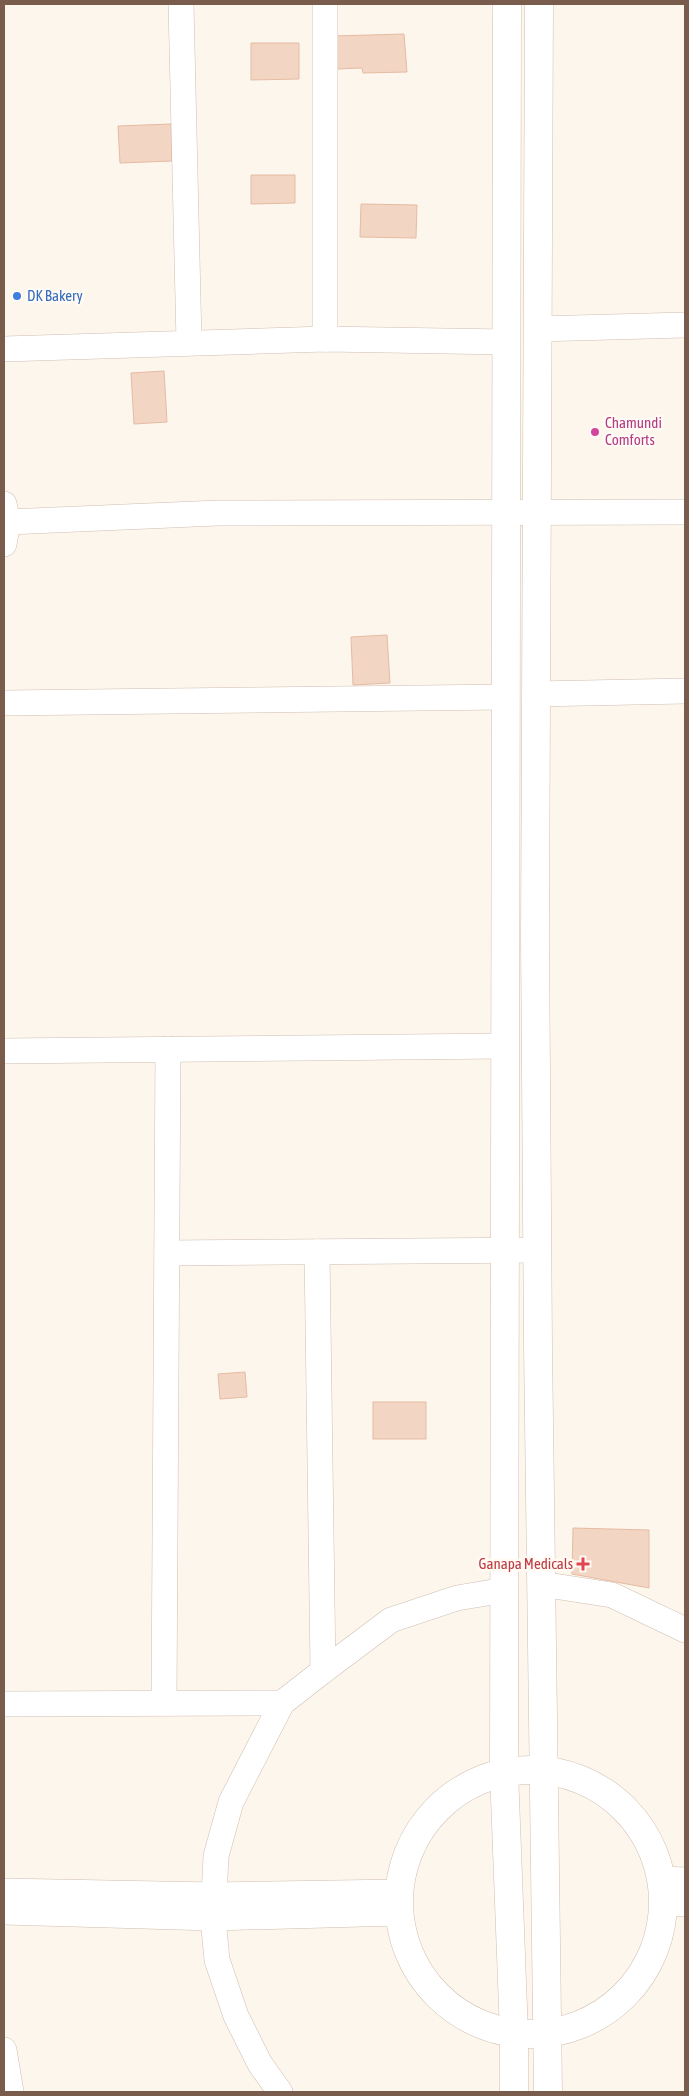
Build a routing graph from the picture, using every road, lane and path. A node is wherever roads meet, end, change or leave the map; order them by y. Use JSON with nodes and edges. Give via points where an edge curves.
{"nodes":[{"id":1,"x":181,"y":4,"type":"edge"},
{"id":2,"x":325,"y":4,"type":"edge"},
{"id":3,"x":506,"y":4,"type":"edge"},
{"id":4,"x":538,"y":4,"type":"edge"},
{"id":5,"x":685,"y":326,"type":"edge"},
{"id":6,"x":537,"y":329,"type":"junction"},
{"id":7,"x":325,"y":339,"type":"junction"},
{"id":8,"x":189,"y":342,"type":"junction"},
{"id":9,"x":506,"y":342,"type":"junction"},
{"id":10,"x":4,"y":349,"type":"edge"},
{"id":11,"x":506,"y":512,"type":"junction"},
{"id":12,"x":535,"y":512,"type":"junction"},
{"id":13,"x":685,"y":512,"type":"edge"},
{"id":14,"x":5,"y":523,"type":"edge"},
{"id":15,"x":685,"y":691,"type":"edge"},
{"id":16,"x":535,"y":694,"type":"junction"},
{"id":17,"x":504,"y":697,"type":"junction"},
{"id":18,"x":4,"y":703,"type":"edge"},
{"id":19,"x":505,"y":1046,"type":"junction"},
{"id":20,"x":168,"y":1049,"type":"junction"},
{"id":21,"x":4,"y":1050,"type":"edge"},
{"id":22,"x":537,"y":1250,"type":"junction"},
{"id":23,"x":505,"y":1251,"type":"junction"},
{"id":24,"x":317,"y":1252,"type":"junction"},
{"id":25,"x":167,"y":1253,"type":"junction"},
{"id":26,"x":541,"y":1584,"type":"junction"},
{"id":27,"x":506,"y":1590,"type":"junction"},
{"id":28,"x":685,"y":1630,"type":"edge"},
{"id":29,"x":323,"y":1671,"type":"junction"},
{"id":30,"x":164,"y":1703,"type":"junction"},
{"id":31,"x":282,"y":1703,"type":"junction"},
{"id":32,"x":4,"y":1704,"type":"edge"},
{"id":33,"x":544,"y":1769,"type":"junction"},
{"id":34,"x":504,"y":1771,"type":"junction"},
{"id":35,"x":4,"y":1891,"type":"edge"},
{"id":36,"x":674,"y":1891,"type":"edge"},
{"id":37,"x":399,"y":1902,"type":"junction"},
{"id":38,"x":214,"y":1906,"type":"junction"},
{"id":39,"x":4,"y":1912,"type":"edge"},
{"id":40,"x":514,"y":2034,"type":"junction"},
{"id":41,"x":546,"y":2034,"type":"junction"},
{"id":42,"x":4,"y":2050,"type":"edge"},
{"id":43,"x":11,"y":2092,"type":"edge"},
{"id":44,"x":280,"y":2092,"type":"edge"},
{"id":45,"x":514,"y":2092,"type":"edge"},
{"id":46,"x":548,"y":2092,"type":"edge"}],
"edges":[{"from":1,"to":8,"type":"street"},
{"from":2,"to":7,"type":"street"},
{"from":3,"to":9,"type":"street"},
{"from":4,"to":6,"type":"street"},
{"from":5,"to":6,"type":"street"},
{"from":6,"to":12,"type":"street"},
{"from":7,"to":8,"type":"street"},
{"from":7,"to":9,"type":"street"},
{"from":8,"to":10,"type":"street"},
{"from":9,"to":11,"type":"street"},
{"from":11,"to":12,"type":"street"},
{"from":11,"to":14,"type":"street","via":[[218,513]]},
{"from":11,"to":17,"type":"street"},
{"from":12,"to":13,"type":"street"},
{"from":12,"to":16,"type":"street"},
{"from":15,"to":16,"type":"street"},
{"from":16,"to":22,"type":"street"},
{"from":17,"to":18,"type":"street"},
{"from":17,"to":19,"type":"street"},
{"from":19,"to":20,"type":"street"},
{"from":19,"to":23,"type":"street"},
{"from":20,"to":21,"type":"street"},
{"from":20,"to":25,"type":"street"},
{"from":22,"to":23,"type":"street"},
{"from":22,"to":26,"type":"street"},
{"from":23,"to":24,"type":"street"},
{"from":23,"to":27,"type":"street"},
{"from":24,"to":25,"type":"street"},
{"from":24,"to":29,"type":"street"},
{"from":25,"to":30,"type":"street"},
{"from":26,"to":28,"type":"street","via":[[612,1595]]},
{"from":26,"to":33,"type":"street"},
{"from":27,"to":29,"type":"street","via":[[457,1598],[391,1620]]},
{"from":27,"to":34,"type":"street"},
{"from":29,"to":31,"type":"street"},
{"from":30,"to":31,"type":"street"},
{"from":30,"to":32,"type":"street"},
{"from":31,"to":38,"type":"street","via":[[231,1802],[216,1856]]},
{"from":33,"to":34,"type":"street"},
{"from":33,"to":36,"type":"street","via":[[586,1780],[622,1804],[649,1838]]},
{"from":33,"to":41,"type":"street"},
{"from":34,"to":37,"type":"street","via":[[472,1782],[444,1802],[422,1828],[406,1858]]},
{"from":34,"to":40,"type":"street"},
{"from":35,"to":38,"type":"street"},
{"from":36,"to":41,"type":"street","via":[[642,1975],[616,2004],[583,2024]]},
{"from":37,"to":38,"type":"street"},
{"from":37,"to":40,"type":"street","via":[[405,1942],[417,1970],[435,1994],[458,2013],[484,2026]]},
{"from":38,"to":39,"type":"street"},
{"from":38,"to":44,"type":"street","via":[[217,1960],[236,2016],[260,2064]]},
{"from":40,"to":41,"type":"street"},
{"from":40,"to":45,"type":"street"},
{"from":41,"to":46,"type":"street"},
{"from":42,"to":43,"type":"street"}]}
